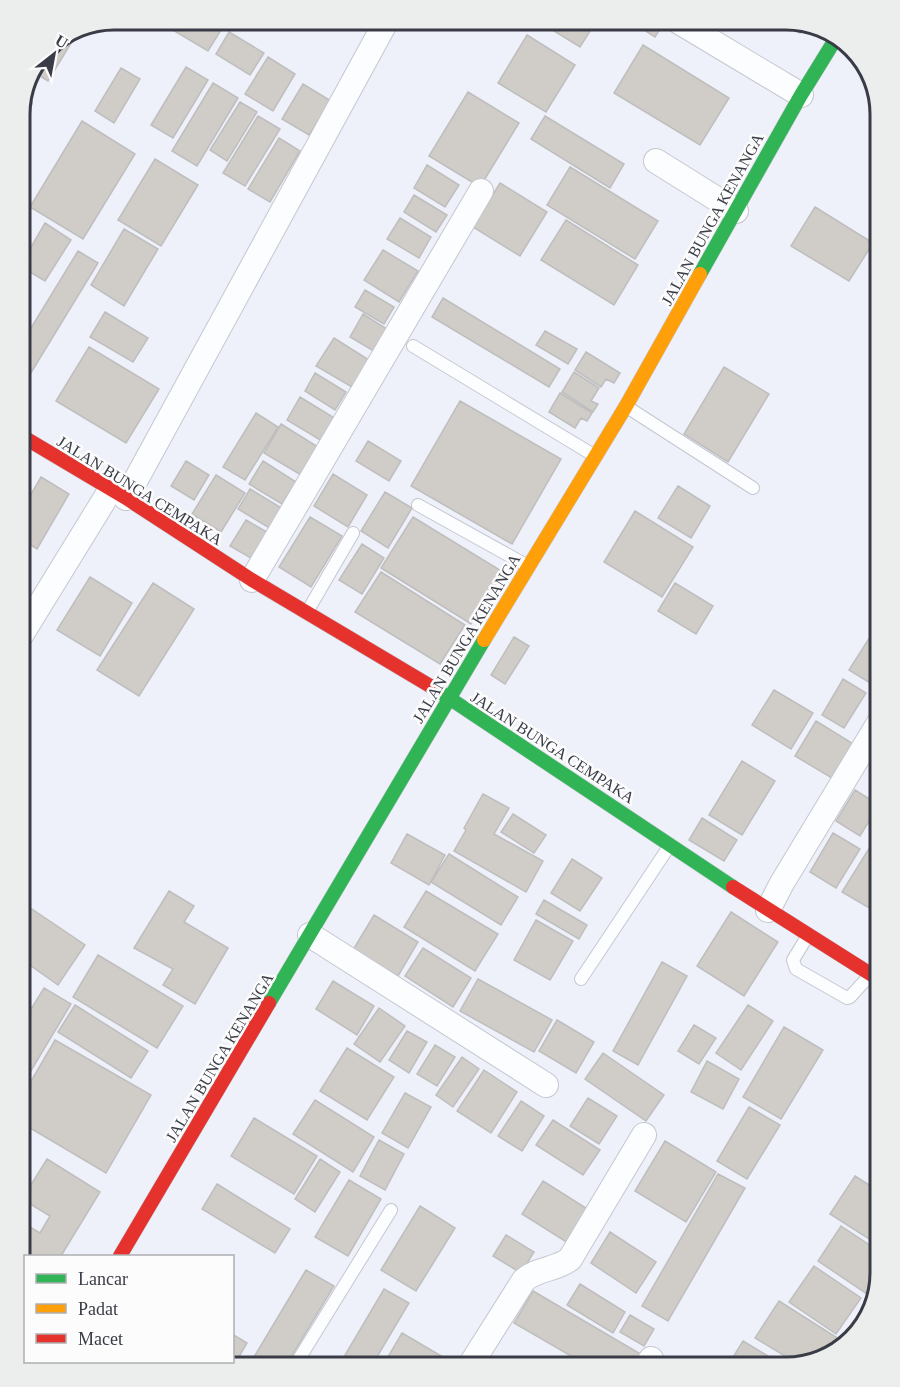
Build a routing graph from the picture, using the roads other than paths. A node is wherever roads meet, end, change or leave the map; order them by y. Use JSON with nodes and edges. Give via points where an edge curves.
{"nodes":[{"id":1,"x":381,"y":30,"type":"edge"},
{"id":2,"x":692,"y":30,"type":"edge"},
{"id":3,"x":833,"y":44,"type":"edge"},
{"id":4,"x":801,"y":95,"type":"junction"},
{"id":5,"x":656,"y":161,"type":"dead end"},
{"id":6,"x":481,"y":191,"type":"dead end"},
{"id":7,"x":736,"y":211,"type":"junction"},
{"id":8,"x":413,"y":346,"type":"dead end"},
{"id":9,"x":626,"y":406,"type":"junction"},
{"id":10,"x":30,"y":441,"type":"edge"},
{"id":11,"x":596,"y":456,"type":"junction"},
{"id":12,"x":753,"y":488,"type":"dead end"},
{"id":13,"x":119,"y":494,"type":"junction"},
{"id":14,"x":418,"y":505,"type":"dead end"},
{"id":15,"x":353,"y":533,"type":"dead end"},
{"id":16,"x":529,"y":566,"type":"junction"},
{"id":17,"x":252,"y":580,"type":"junction"},
{"id":18,"x":306,"y":613,"type":"junction"},
{"id":19,"x":30,"y":623,"type":"edge"},
{"id":20,"x":449,"y":697,"type":"junction"},
{"id":21,"x":870,"y":738,"type":"edge"},
{"id":22,"x":670,"y":844,"type":"junction"},
{"id":23,"x":768,"y":910,"type":"junction"},
{"id":24,"x":809,"y":934,"type":"junction"},
{"id":25,"x":310,"y":935,"type":"junction"},
{"id":26,"x":870,"y":973,"type":"edge"},
{"id":27,"x":580,"y":979,"type":"dead end"},
{"id":28,"x":870,"y":982,"type":"edge"},
{"id":29,"x":546,"y":1085,"type":"dead end"},
{"id":30,"x":644,"y":1135,"type":"dead end"},
{"id":31,"x":392,"y":1210,"type":"dead end"},
{"id":32,"x":121,"y":1255,"type":"edge"},
{"id":33,"x":300,"y":1357,"type":"edge"},
{"id":34,"x":475,"y":1357,"type":"edge"}],
"edges":[{"from":1,"to":13,"type":"street"},
{"from":2,"to":4,"type":"street"},
{"from":3,"to":4,"type":"street","name":"JALAN BUNGA KENANGA"},
{"from":4,"to":7,"type":"street","name":"JALAN BUNGA KENANGA"},
{"from":5,"to":7,"type":"street"},
{"from":6,"to":17,"type":"street"},
{"from":7,"to":9,"type":"street","name":"JALAN BUNGA KENANGA"},
{"from":8,"to":11,"type":"lane"},
{"from":9,"to":11,"type":"street","name":"JALAN BUNGA KENANGA"},
{"from":9,"to":12,"type":"lane"},
{"from":10,"to":13,"type":"street","name":"JALAN BUNGA CEMPAKA"},
{"from":11,"to":16,"type":"street","name":"JALAN BUNGA KENANGA"},
{"from":13,"to":17,"type":"street","name":"JALAN BUNGA CEMPAKA"},
{"from":13,"to":19,"type":"street"},
{"from":14,"to":16,"type":"lane"},
{"from":15,"to":18,"type":"lane"},
{"from":16,"to":20,"type":"street","name":"JALAN BUNGA KENANGA"},
{"from":17,"to":18,"type":"street","name":"JALAN BUNGA CEMPAKA"},
{"from":18,"to":20,"type":"street","name":"JALAN BUNGA CEMPAKA"},
{"from":20,"to":22,"type":"street","name":"JALAN BUNGA CEMPAKA"},
{"from":20,"to":25,"type":"street","name":"JALAN BUNGA KENANGA"},
{"from":21,"to":23,"type":"street"},
{"from":22,"to":23,"type":"street","name":"JALAN BUNGA CEMPAKA"},
{"from":22,"to":27,"type":"lane"},
{"from":23,"to":24,"type":"street","name":"JALAN BUNGA CEMPAKA"},
{"from":24,"to":26,"type":"street","name":"JALAN BUNGA CEMPAKA"},
{"from":24,"to":28,"type":"lane","via":[[793,960],[795,969],[847,998]]},
{"from":25,"to":29,"type":"street"},
{"from":25,"to":32,"type":"street","name":"JALAN BUNGA KENANGA"},
{"from":30,"to":34,"type":"street","via":[[570,1259],[524,1280]]},
{"from":31,"to":33,"type":"lane"}]}
